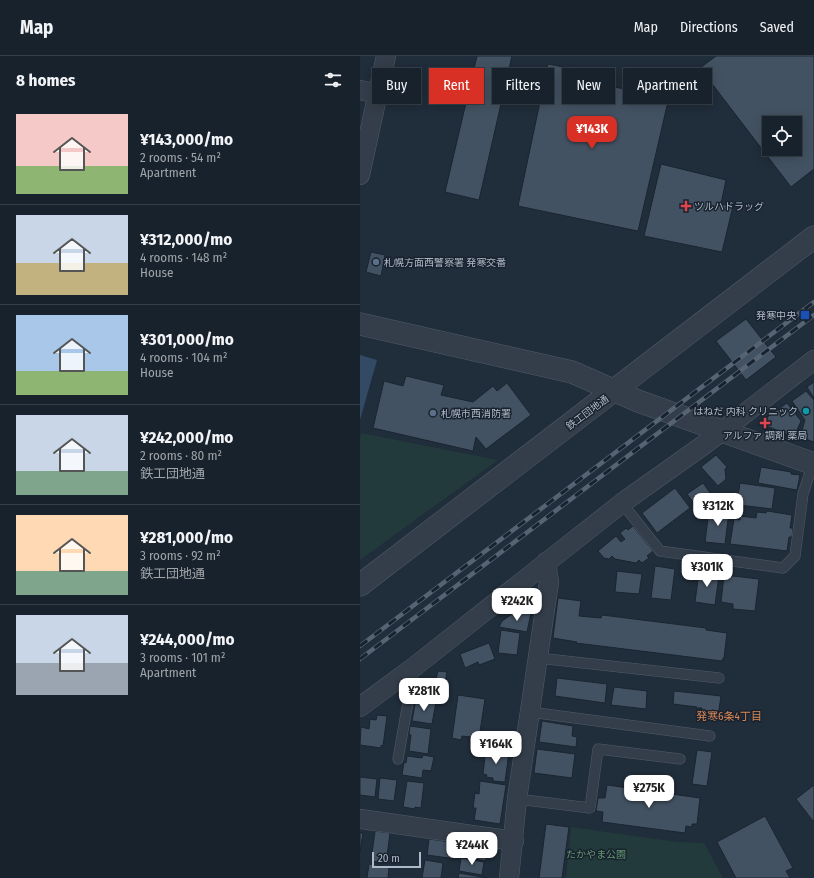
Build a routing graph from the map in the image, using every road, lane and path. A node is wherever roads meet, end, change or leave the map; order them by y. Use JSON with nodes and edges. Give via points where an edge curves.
{"nodes":[{"id":1,"x":386,"y":56,"type":"edge"},
{"id":2,"x":369,"y":92,"type":"edge"},
{"id":3,"x":360,"y":175,"type":"edge"},
{"id":4,"x":814,"y":237,"type":"edge"},
{"id":5,"x":360,"y":324,"type":"edge"},
{"id":6,"x":814,"y":360,"type":"edge"},
{"id":7,"x":614,"y":391,"type":"junction"},
{"id":8,"x":721,"y":431,"type":"junction"},
{"id":9,"x":814,"y":464,"type":"edge"},
{"id":10,"x":622,"y":502,"type":"junction"},
{"id":11,"x":546,"y":562,"type":"junction"},
{"id":12,"x":360,"y":586,"type":"edge"},
{"id":13,"x":538,"y":658,"type":"junction"},
{"id":14,"x":414,"y":667,"type":"junction"},
{"id":15,"x":719,"y":678,"type":"dead end"},
{"id":16,"x":360,"y":707,"type":"edge"},
{"id":17,"x":530,"y":712,"type":"junction"},
{"id":18,"x":710,"y":736,"type":"dead end"},
{"id":19,"x":398,"y":759,"type":"dead end"},
{"id":20,"x":680,"y":759,"type":"dead end"},
{"id":21,"x":517,"y":799,"type":"junction"},
{"id":22,"x":360,"y":818,"type":"edge"},
{"id":23,"x":514,"y":840,"type":"junction"},
{"id":24,"x":509,"y":878,"type":"edge"}],
"edges":[{"from":1,"to":2,"type":"street"},
{"from":2,"to":3,"type":"street"},
{"from":4,"to":7,"type":"street","name":"鉄工団地通"},
{"from":5,"to":7,"type":"street","via":[[572,372]]},
{"from":6,"to":8,"type":"street"},
{"from":7,"to":8,"type":"street"},
{"from":7,"to":12,"type":"street","name":"鉄工団地通"},
{"from":8,"to":9,"type":"street"},
{"from":8,"to":10,"type":"street"},
{"from":9,"to":10,"type":"lane","via":[[803,494],[796,556],[783,568],[660,551]]},
{"from":10,"to":11,"type":"street"},
{"from":11,"to":13,"type":"street","via":[[549,582]]},
{"from":11,"to":14,"type":"street"},
{"from":13,"to":15,"type":"lane"},
{"from":13,"to":17,"type":"street"},
{"from":14,"to":16,"type":"street"},
{"from":14,"to":19,"type":"lane"},
{"from":17,"to":18,"type":"lane"},
{"from":17,"to":21,"type":"street"},
{"from":20,"to":21,"type":"lane","via":[[598,749],[590,808]]},
{"from":21,"to":23,"type":"street"},
{"from":22,"to":23,"type":"street"},
{"from":23,"to":24,"type":"street"}]}
